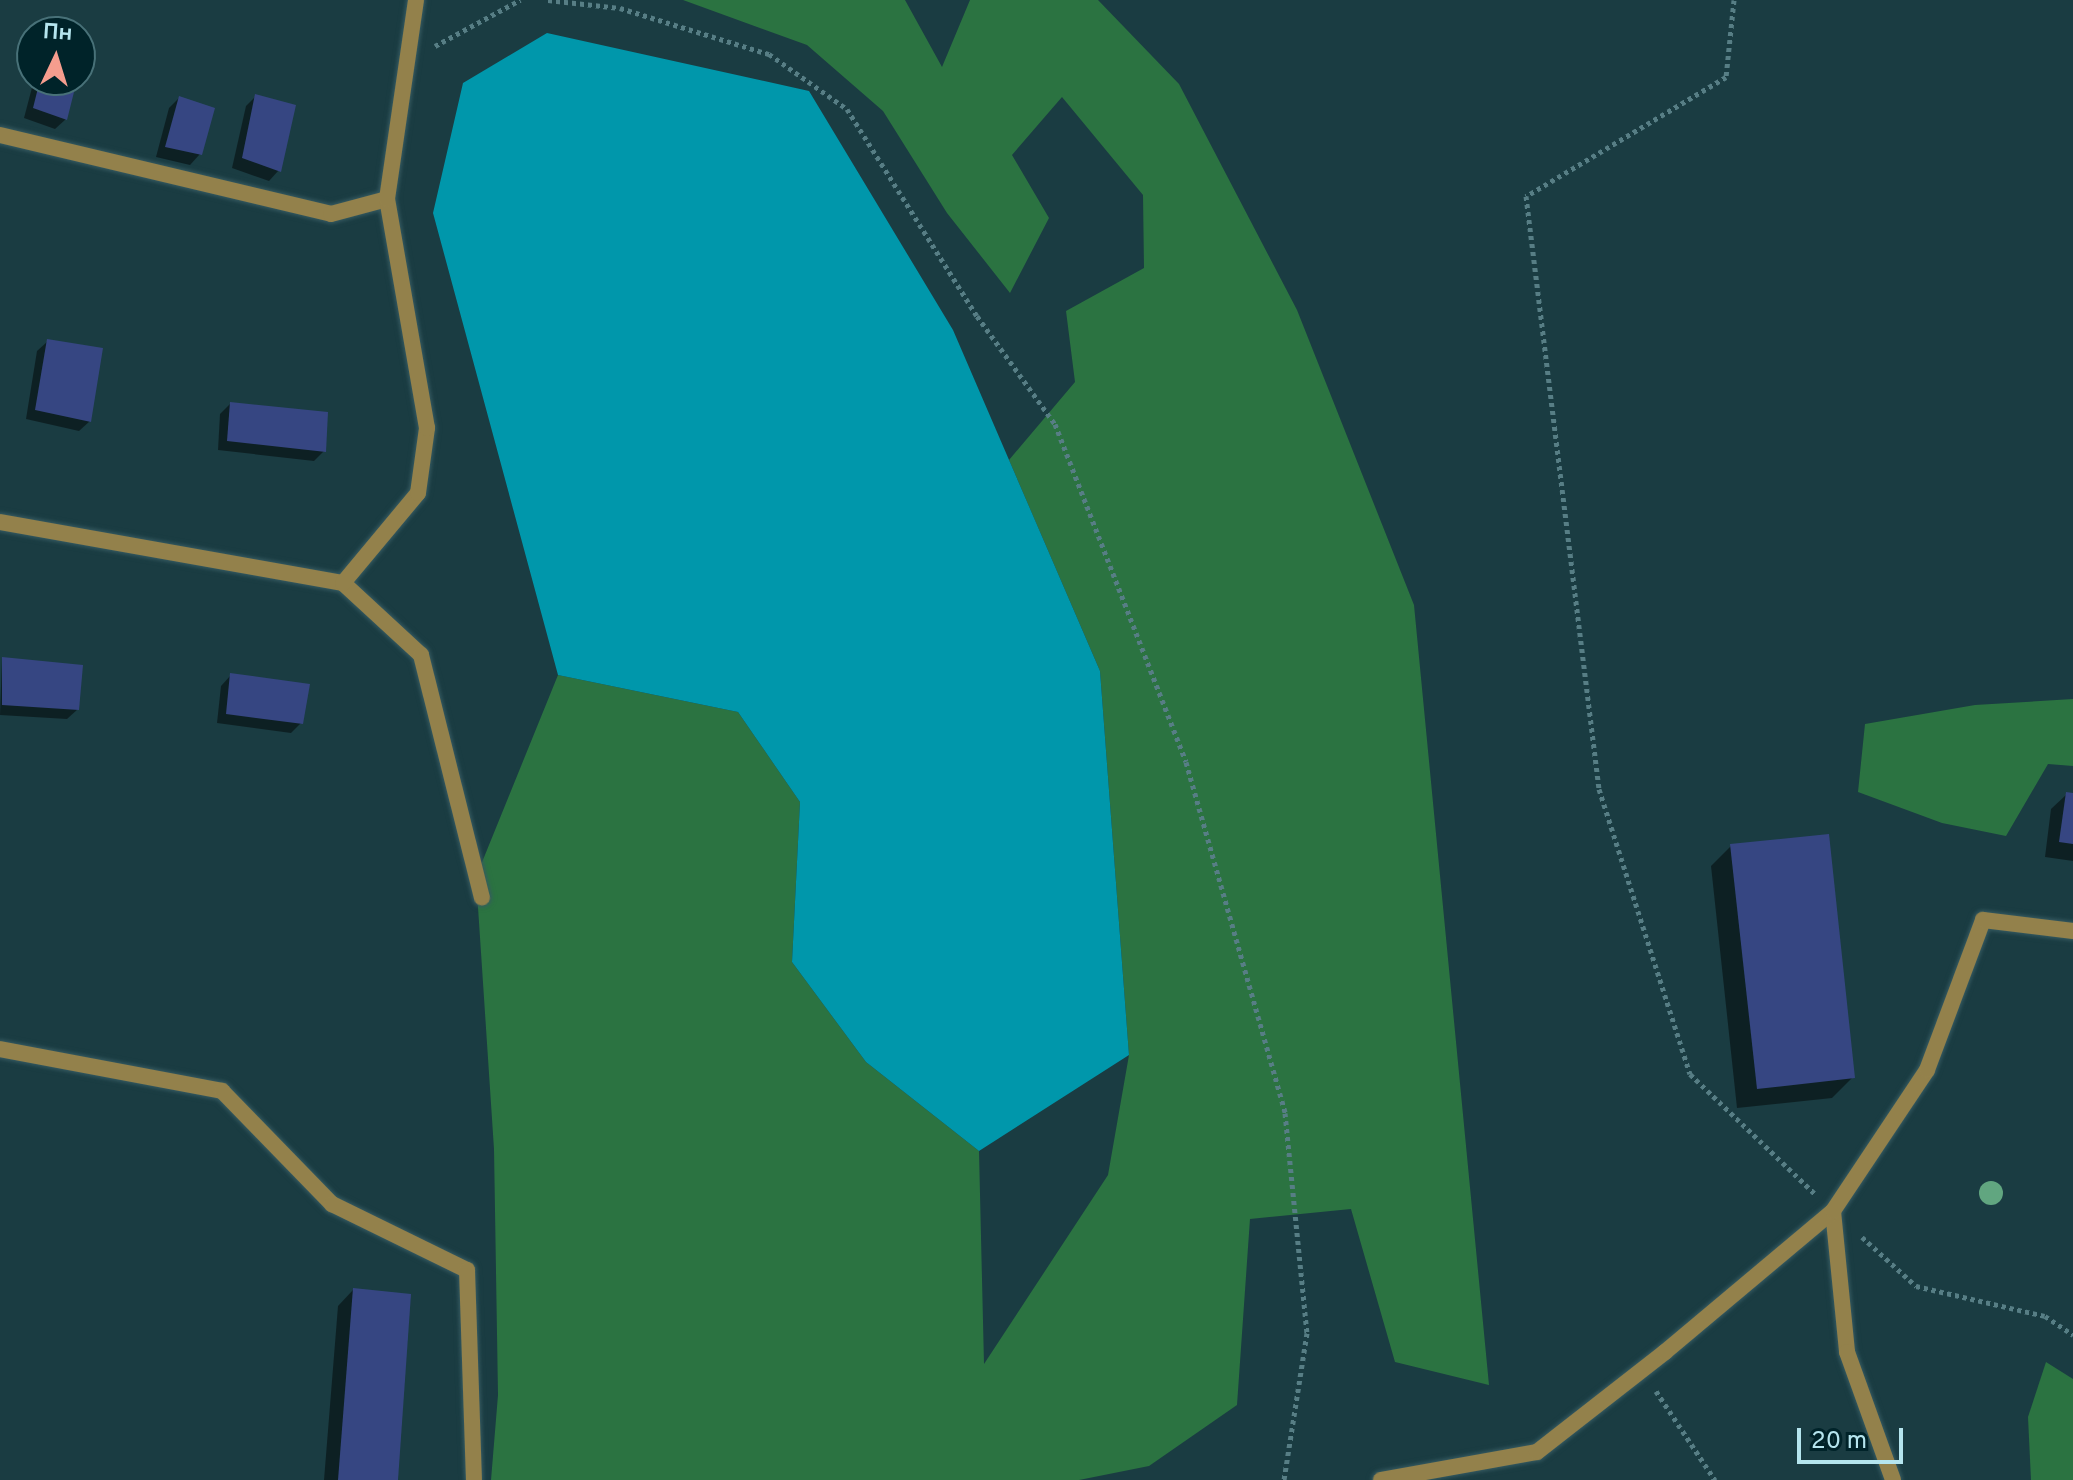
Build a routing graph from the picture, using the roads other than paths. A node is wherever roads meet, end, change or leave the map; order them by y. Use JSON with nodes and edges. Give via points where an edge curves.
{"nodes":[{"id":1,"x":416,"y":0,"type":"edge"},
{"id":2,"x":0,"y":135,"type":"edge"},
{"id":3,"x":387,"y":199,"type":"junction"},
{"id":4,"x":0,"y":522,"type":"edge"},
{"id":5,"x":343,"y":583,"type":"junction"},
{"id":6,"x":482,"y":897,"type":"dead end"},
{"id":7,"x":2073,"y":931,"type":"edge"},
{"id":8,"x":0,"y":1049,"type":"edge"},
{"id":9,"x":1833,"y":1211,"type":"junction"},
{"id":10,"x":474,"y":1480,"type":"edge"},
{"id":11,"x":1381,"y":1480,"type":"edge"},
{"id":12,"x":1893,"y":1480,"type":"edge"}],
"edges":[{"from":1,"to":3,"type":"street"},
{"from":2,"to":3,"type":"street","via":[[331,214]]},
{"from":3,"to":5,"type":"street","via":[[427,428],[418,493]]},
{"from":4,"to":5,"type":"street"},
{"from":5,"to":6,"type":"street","via":[[421,655]]},
{"from":7,"to":9,"type":"street","via":[[1983,920],[1927,1070]]},
{"from":8,"to":10,"type":"street","via":[[222,1091],[332,1204],[467,1270]]},
{"from":9,"to":11,"type":"street","via":[[1537,1452]]},
{"from":9,"to":12,"type":"street","via":[[1847,1352]]}]}
